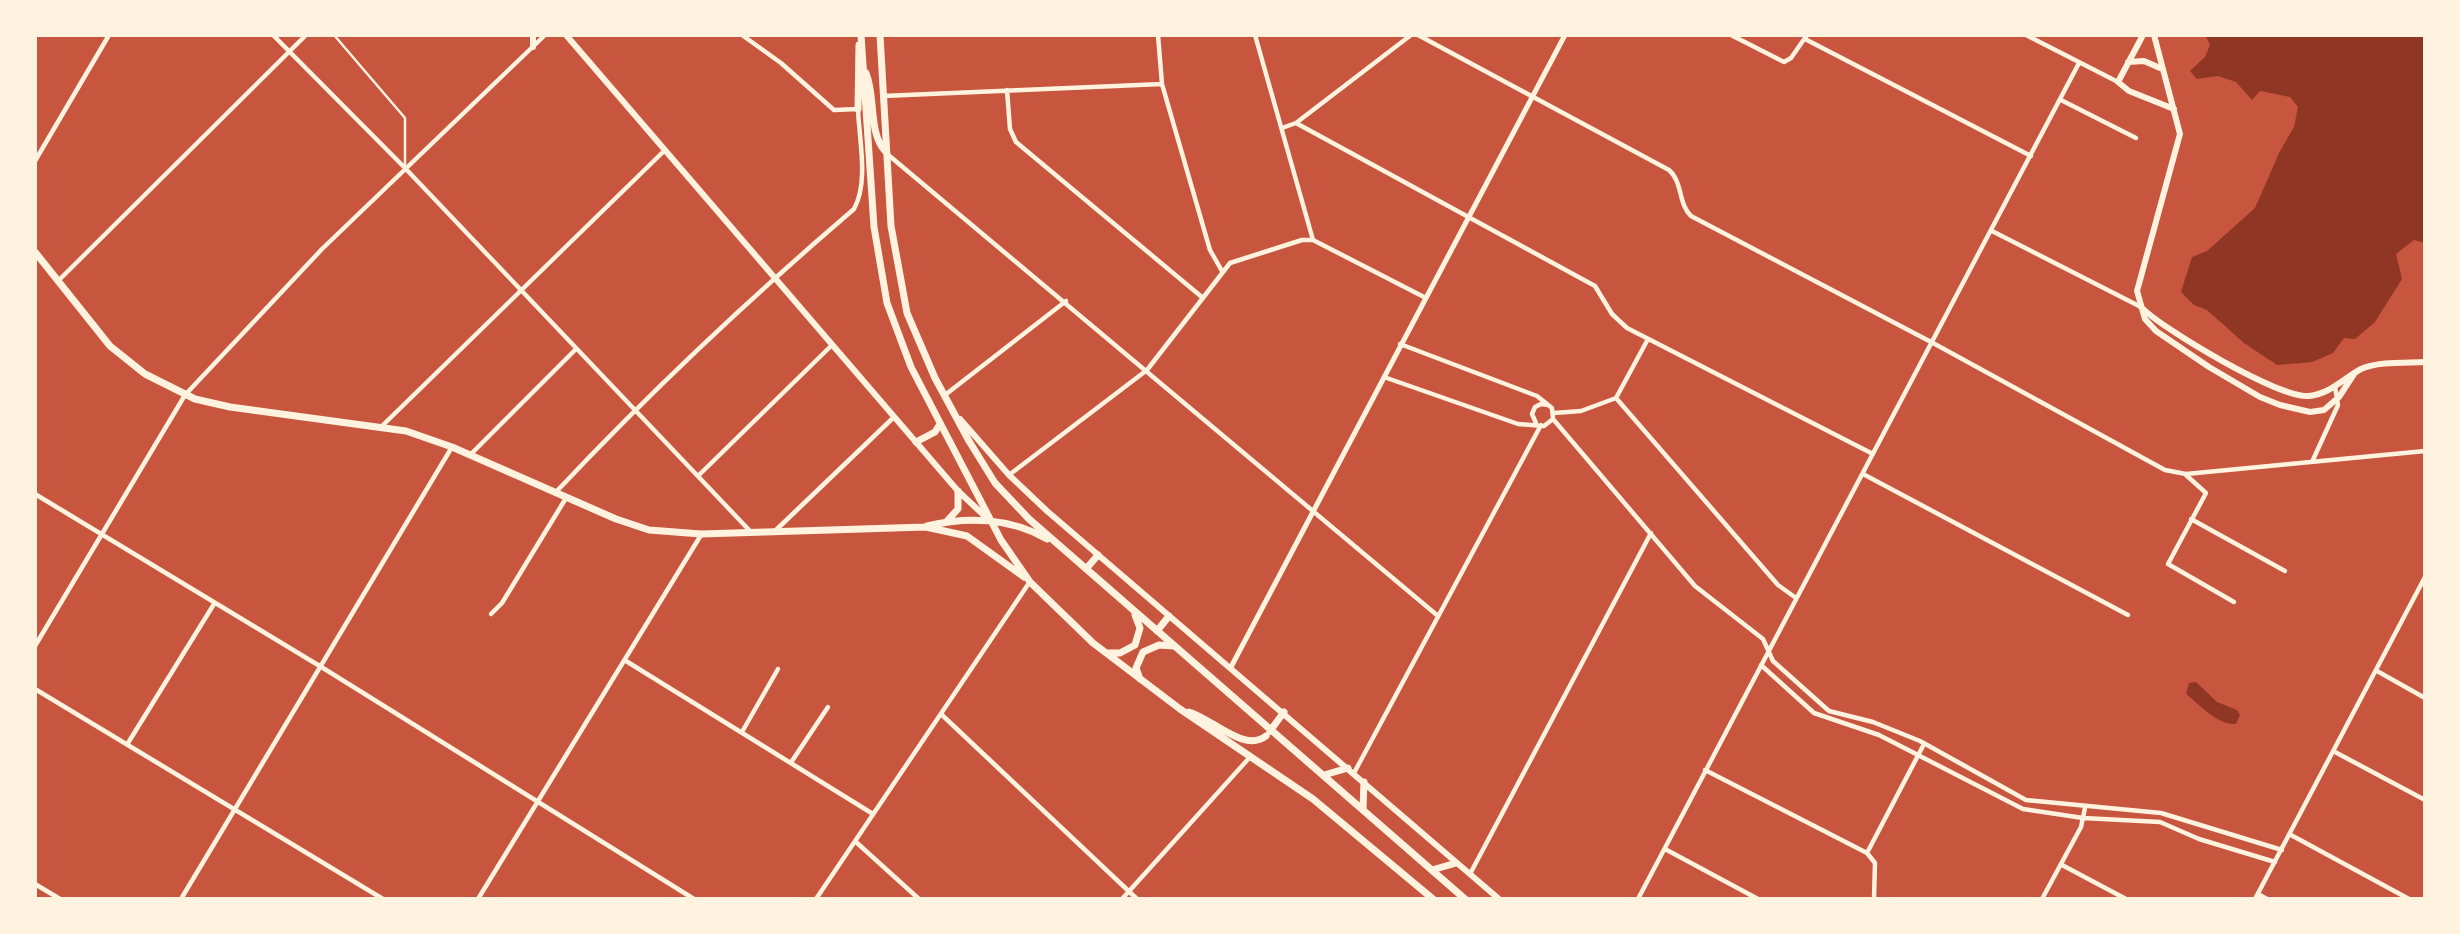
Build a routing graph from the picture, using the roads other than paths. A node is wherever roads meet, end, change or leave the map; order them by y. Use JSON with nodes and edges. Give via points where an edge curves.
{"nodes":[{"id":1,"x":109,"y":35,"type":"edge"},
{"id":2,"x":273,"y":35,"type":"edge"},
{"id":3,"x":306,"y":35,"type":"edge"},
{"id":4,"x":334,"y":35,"type":"edge"},
{"id":5,"x":533,"y":35,"type":"edge"},
{"id":6,"x":545,"y":35,"type":"edge"},
{"id":7,"x":742,"y":35,"type":"edge"},
{"id":8,"x":880,"y":35,"type":"edge"},
{"id":9,"x":1158,"y":35,"type":"edge"},
{"id":10,"x":1255,"y":35,"type":"edge"},
{"id":11,"x":1411,"y":35,"type":"edge"},
{"id":12,"x":1418,"y":35,"type":"edge"},
{"id":13,"x":1564,"y":35,"type":"edge"},
{"id":14,"x":1731,"y":35,"type":"edge"},
{"id":15,"x":2026,"y":35,"type":"edge"},
{"id":16,"x":2143,"y":35,"type":"edge"},
{"id":17,"x":2154,"y":35,"type":"edge"},
{"id":18,"x":568,"y":36,"type":"edge"},
{"id":19,"x":1806,"y":37,"type":"edge"},
{"id":20,"x":2034,"y":37,"type":"edge"},
{"id":21,"x":861,"y":38,"type":"edge"},
{"id":22,"x":533,"y":47,"type":"junction"},
{"id":23,"x":289,"y":51,"type":"junction"},
{"id":24,"x":2128,"y":62,"type":"junction"},
{"id":25,"x":2079,"y":63,"type":"junction"},
{"id":26,"x":863,"y":66,"type":"junction"},
{"id":27,"x":2160,"y":68,"type":"junction"},
{"id":28,"x":2118,"y":82,"type":"junction"},
{"id":29,"x":1162,"y":85,"type":"junction"},
{"id":30,"x":1007,"y":90,"type":"junction"},
{"id":31,"x":883,"y":96,"type":"junction"},
{"id":32,"x":1531,"y":97,"type":"junction"},
{"id":33,"x":2061,"y":100,"type":"junction"},
{"id":34,"x":858,"y":109,"type":"junction"},
{"id":35,"x":2174,"y":109,"type":"junction"},
{"id":36,"x":1296,"y":123,"type":"junction"},
{"id":37,"x":1282,"y":128,"type":"junction"},
{"id":38,"x":2136,"y":138,"type":"dead end"},
{"id":39,"x":664,"y":151,"type":"junction"},
{"id":40,"x":886,"y":152,"type":"junction"},
{"id":41,"x":2031,"y":156,"type":"junction"},
{"id":42,"x":35,"y":161,"type":"edge"},
{"id":43,"x":405,"y":168,"type":"junction"},
{"id":44,"x":1467,"y":217,"type":"junction"},
{"id":45,"x":1992,"y":232,"type":"junction"},
{"id":46,"x":1313,"y":240,"type":"junction"},
{"id":47,"x":35,"y":252,"type":"edge"},
{"id":48,"x":1222,"y":271,"type":"junction"},
{"id":49,"x":773,"y":279,"type":"junction"},
{"id":50,"x":57,"y":282,"type":"junction"},
{"id":51,"x":520,"y":290,"type":"junction"},
{"id":52,"x":1424,"y":297,"type":"junction"},
{"id":53,"x":1203,"y":298,"type":"junction"},
{"id":54,"x":1066,"y":301,"type":"junction"},
{"id":55,"x":2140,"y":306,"type":"junction"},
{"id":56,"x":1648,"y":339,"type":"junction"},
{"id":57,"x":1933,"y":343,"type":"junction"},
{"id":58,"x":1400,"y":344,"type":"junction"},
{"id":59,"x":832,"y":345,"type":"junction"},
{"id":60,"x":576,"y":349,"type":"junction"},
{"id":61,"x":2425,"y":362,"type":"edge"},
{"id":62,"x":1147,"y":370,"type":"junction"},
{"id":63,"x":2354,"y":374,"type":"junction"},
{"id":64,"x":1383,"y":376,"type":"junction"},
{"id":65,"x":2335,"y":387,"type":"junction"},
{"id":66,"x":185,"y":395,"type":"junction"},
{"id":67,"x":944,"y":395,"type":"junction"},
{"id":68,"x":2339,"y":397,"type":"junction"},
{"id":69,"x":1616,"y":398,"type":"junction"},
{"id":70,"x":1549,"y":405,"type":"junction"},
{"id":71,"x":635,"y":409,"type":"junction"},
{"id":72,"x":953,"y":411,"type":"junction"},
{"id":73,"x":1553,"y":416,"type":"junction"},
{"id":74,"x":894,"y":417,"type":"junction"},
{"id":75,"x":940,"y":424,"type":"junction"},
{"id":76,"x":383,"y":425,"type":"junction"},
{"id":77,"x":1539,"y":425,"type":"junction"},
{"id":78,"x":916,"y":442,"type":"junction"},
{"id":79,"x":452,"y":447,"type":"junction"},
{"id":80,"x":2425,"y":451,"type":"edge"},
{"id":81,"x":1873,"y":454,"type":"junction"},
{"id":82,"x":470,"y":455,"type":"junction"},
{"id":83,"x":2312,"y":462,"type":"junction"},
{"id":84,"x":1863,"y":474,"type":"junction"},
{"id":85,"x":2186,"y":474,"type":"junction"},
{"id":86,"x":1009,"y":475,"type":"junction"},
{"id":87,"x":698,"y":476,"type":"junction"},
{"id":88,"x":957,"y":491,"type":"junction"},
{"id":89,"x":556,"y":492,"type":"junction"},
{"id":90,"x":35,"y":494,"type":"edge"},
{"id":91,"x":567,"y":497,"type":"junction"},
{"id":92,"x":1314,"y":509,"type":"junction"},
{"id":93,"x":2191,"y":519,"type":"junction"},
{"id":94,"x":990,"y":521,"type":"junction"},
{"id":95,"x":941,"y":523,"type":"junction"},
{"id":96,"x":926,"y":527,"type":"junction"},
{"id":97,"x":773,"y":533,"type":"junction"},
{"id":98,"x":1651,"y":533,"type":"junction"},
{"id":99,"x":701,"y":534,"type":"junction"},
{"id":100,"x":752,"y":534,"type":"junction"},
{"id":101,"x":103,"y":536,"type":"junction"},
{"id":102,"x":1063,"y":548,"type":"junction"},
{"id":103,"x":1098,"y":555,"type":"junction"},
{"id":104,"x":1086,"y":569,"type":"junction"},
{"id":105,"x":2285,"y":571,"type":"dead end"},
{"id":106,"x":2425,"y":577,"type":"edge"},
{"id":107,"x":1030,"y":582,"type":"junction"},
{"id":108,"x":2418,"y":589,"type":"junction"},
{"id":109,"x":2425,"y":593,"type":"edge"},
{"id":110,"x":1796,"y":598,"type":"junction"},
{"id":111,"x":2234,"y":602,"type":"dead end"},
{"id":112,"x":214,"y":604,"type":"junction"},
{"id":113,"x":1132,"y":609,"type":"junction"},
{"id":114,"x":491,"y":614,"type":"dead end"},
{"id":115,"x":1169,"y":615,"type":"junction"},
{"id":116,"x":2128,"y":615,"type":"dead end"},
{"id":117,"x":1438,"y":616,"type":"junction"},
{"id":118,"x":1157,"y":631,"type":"junction"},
{"id":119,"x":35,"y":646,"type":"edge"},
{"id":120,"x":1174,"y":646,"type":"junction"},
{"id":121,"x":1769,"y":651,"type":"junction"},
{"id":122,"x":1104,"y":652,"type":"junction"},
{"id":123,"x":626,"y":661,"type":"junction"},
{"id":124,"x":1761,"y":665,"type":"junction"},
{"id":125,"x":1231,"y":667,"type":"junction"},
{"id":126,"x":323,"y":668,"type":"junction"},
{"id":127,"x":778,"y":670,"type":"dead end"},
{"id":128,"x":2377,"y":671,"type":"junction"},
{"id":129,"x":1142,"y":682,"type":"junction"},
{"id":130,"x":35,"y":689,"type":"edge"},
{"id":131,"x":2425,"y":698,"type":"edge"},
{"id":132,"x":828,"y":707,"type":"dead end"},
{"id":133,"x":1181,"y":709,"type":"junction"},
{"id":134,"x":1284,"y":712,"type":"junction"},
{"id":135,"x":941,"y":714,"type":"junction"},
{"id":136,"x":742,"y":732,"type":"junction"},
{"id":137,"x":1268,"y":733,"type":"junction"},
{"id":138,"x":128,"y":743,"type":"junction"},
{"id":139,"x":1924,"y":744,"type":"junction"},
{"id":140,"x":2335,"y":752,"type":"junction"},
{"id":141,"x":1918,"y":754,"type":"junction"},
{"id":142,"x":1251,"y":755,"type":"junction"},
{"id":143,"x":791,"y":761,"type":"junction"},
{"id":144,"x":1351,"y":770,"type":"junction"},
{"id":145,"x":1705,"y":770,"type":"junction"},
{"id":146,"x":1324,"y":775,"type":"junction"},
{"id":147,"x":1364,"y":782,"type":"junction"},
{"id":148,"x":2425,"y":800,"type":"edge"},
{"id":149,"x":538,"y":801,"type":"junction"},
{"id":150,"x":2085,"y":808,"type":"junction"},
{"id":151,"x":1363,"y":809,"type":"junction"},
{"id":152,"x":236,"y":811,"type":"junction"},
{"id":153,"x":873,"y":814,"type":"junction"},
{"id":154,"x":2083,"y":818,"type":"junction"},
{"id":155,"x":2291,"y":835,"type":"junction"},
{"id":156,"x":856,"y":842,"type":"junction"},
{"id":157,"x":1665,"y":849,"type":"junction"},
{"id":158,"x":2282,"y":850,"type":"junction"},
{"id":159,"x":1867,"y":853,"type":"junction"},
{"id":160,"x":2275,"y":862,"type":"junction"},
{"id":161,"x":1457,"y":863,"type":"junction"},
{"id":162,"x":2062,"y":865,"type":"junction"},
{"id":163,"x":1432,"y":870,"type":"junction"},
{"id":164,"x":1470,"y":875,"type":"junction"},
{"id":165,"x":35,"y":884,"type":"edge"},
{"id":166,"x":1129,"y":891,"type":"junction"},
{"id":167,"x":2256,"y":896,"type":"edge"},
{"id":168,"x":60,"y":899,"type":"edge"},
{"id":169,"x":181,"y":899,"type":"edge"},
{"id":170,"x":383,"y":899,"type":"edge"},
{"id":171,"x":478,"y":899,"type":"edge"},
{"id":172,"x":694,"y":899,"type":"edge"},
{"id":173,"x":816,"y":899,"type":"edge"},
{"id":174,"x":919,"y":899,"type":"edge"},
{"id":175,"x":1122,"y":899,"type":"edge"},
{"id":176,"x":1138,"y":899,"type":"edge"},
{"id":177,"x":1433,"y":899,"type":"edge"},
{"id":178,"x":1465,"y":899,"type":"edge"},
{"id":179,"x":1499,"y":899,"type":"edge"},
{"id":180,"x":1638,"y":899,"type":"edge"},
{"id":181,"x":1758,"y":899,"type":"edge"},
{"id":182,"x":1874,"y":899,"type":"edge"},
{"id":183,"x":2042,"y":899,"type":"edge"},
{"id":184,"x":2126,"y":899,"type":"edge"},
{"id":185,"x":2267,"y":899,"type":"edge"},
{"id":186,"x":2409,"y":899,"type":"edge"}],
"edges":[{"from":1,"to":42,"type":"street"},
{"from":2,"to":23,"type":"street"},
{"from":3,"to":23,"type":"street"},
{"from":4,"to":43,"type":"lane","via":[[405,118]]},
{"from":5,"to":22,"type":"main road"},
{"from":6,"to":22,"type":"street"},
{"from":7,"to":34,"type":"street","via":[[834,110]]},
{"from":8,"to":31,"type":"main road"},
{"from":9,"to":29,"type":"street"},
{"from":10,"to":37,"type":"street"},
{"from":11,"to":36,"type":"street"},
{"from":12,"to":32,"type":"street"},
{"from":13,"to":32,"type":"street"},
{"from":14,"to":19,"type":"street","via":[[1784,62]]},
{"from":15,"to":20,"type":"street"},
{"from":16,"to":24,"type":"main road"},
{"from":17,"to":27,"type":"main road"},
{"from":18,"to":39,"type":"main road"},
{"from":19,"to":41,"type":"street"},
{"from":20,"to":25,"type":"street"},
{"from":21,"to":26,"type":"main road"},
{"from":21,"to":34,"type":"main road","via":[[857,48]]},
{"from":22,"to":43,"type":"street"},
{"from":23,"to":43,"type":"street"},
{"from":23,"to":50,"type":"street"},
{"from":24,"to":27,"type":"main road","via":[[2144,61]]},
{"from":24,"to":28,"type":"main road"},
{"from":25,"to":28,"type":"street"},
{"from":25,"to":33,"type":"street"},
{"from":26,"to":40,"type":"main road","via":[[873,90],[876,136]]},
{"from":26,"to":75,"type":"main road","via":[[883,289],[900,341]]},
{"from":27,"to":35,"type":"main road"},
{"from":28,"to":35,"type":"main road"},
{"from":29,"to":30,"type":"street"},
{"from":29,"to":48,"type":"street","via":[[1210,250]]},
{"from":30,"to":31,"type":"street"},
{"from":30,"to":53,"type":"street","via":[[1010,129],[1016,142]]},
{"from":31,"to":40,"type":"main road"},
{"from":32,"to":44,"type":"street"},
{"from":32,"to":57,"type":"street","via":[[1674,174],[1691,216]]},
{"from":33,"to":38,"type":"street"},
{"from":33,"to":41,"type":"street"},
{"from":34,"to":49,"type":"street","via":[[859,201]]},
{"from":35,"to":55,"type":"main road","via":[[2179,139],[2137,291]]},
{"from":36,"to":37,"type":"street"},
{"from":36,"to":44,"type":"street"},
{"from":37,"to":46,"type":"street"},
{"from":39,"to":49,"type":"main road"},
{"from":39,"to":51,"type":"street"},
{"from":40,"to":54,"type":"street"},
{"from":40,"to":67,"type":"main road","via":[[899,282],[916,338]]},
{"from":41,"to":45,"type":"street"},
{"from":43,"to":51,"type":"street"},
{"from":43,"to":66,"type":"street"},
{"from":44,"to":52,"type":"street"},
{"from":44,"to":56,"type":"street","via":[[1595,286],[1616,318]]},
{"from":45,"to":55,"type":"street"},
{"from":45,"to":57,"type":"street"},
{"from":46,"to":48,"type":"street","via":[[1238,260]]},
{"from":46,"to":52,"type":"street"},
{"from":47,"to":50,"type":"main road"},
{"from":48,"to":53,"type":"street"},
{"from":49,"to":59,"type":"main road"},
{"from":49,"to":71,"type":"street"},
{"from":50,"to":66,"type":"main road","via":[[126,360]]},
{"from":51,"to":60,"type":"street"},
{"from":51,"to":76,"type":"street"},
{"from":52,"to":58,"type":"street"},
{"from":53,"to":62,"type":"street"},
{"from":54,"to":62,"type":"street"},
{"from":54,"to":67,"type":"street"},
{"from":55,"to":65,"type":"main road","via":[[2177,334],[2276,388],[2311,396]]},
{"from":55,"to":68,"type":"main road","via":[[2156,331],[2260,397],[2316,412]]},
{"from":56,"to":69,"type":"street"},
{"from":56,"to":81,"type":"street"},
{"from":57,"to":81,"type":"street"},
{"from":57,"to":85,"type":"street","via":[[2165,470]]},
{"from":58,"to":64,"type":"street"},
{"from":58,"to":70,"type":"street","via":[[1537,396]]},
{"from":59,"to":74,"type":"main road"},
{"from":59,"to":87,"type":"street"},
{"from":60,"to":71,"type":"street"},
{"from":60,"to":82,"type":"street"},
{"from":61,"to":63,"type":"main road","via":[[2370,367]]},
{"from":62,"to":86,"type":"street"},
{"from":62,"to":92,"type":"street"},
{"from":63,"to":65,"type":"main road"},
{"from":63,"to":68,"type":"main road"},
{"from":64,"to":77,"type":"street","via":[[1518,425]]},
{"from":64,"to":92,"type":"street"},
{"from":65,"to":68,"type":"street"},
{"from":66,"to":76,"type":"main road","via":[[230,407]]},
{"from":66,"to":101,"type":"street"},
{"from":67,"to":72,"type":"main road"},
{"from":68,"to":83,"type":"street"},
{"from":69,"to":73,"type":"street"},
{"from":69,"to":110,"type":"street","via":[[1778,585]]},
{"from":70,"to":73,"type":"street"},
{"from":70,"to":77,"type":"street","via":[[1533,410],[1532,418]]},
{"from":71,"to":87,"type":"street"},
{"from":71,"to":89,"type":"street"},
{"from":72,"to":86,"type":"main road"},
{"from":72,"to":102,"type":"main road","via":[[995,483]]},
{"from":73,"to":77,"type":"street","via":[[1548,424]]},
{"from":73,"to":98,"type":"street"},
{"from":74,"to":78,"type":"main road"},
{"from":74,"to":97,"type":"street"},
{"from":75,"to":78,"type":"main road"},
{"from":75,"to":94,"type":"main road"},
{"from":76,"to":79,"type":"main road"},
{"from":77,"to":117,"type":"street"},
{"from":78,"to":88,"type":"main road"},
{"from":79,"to":82,"type":"main road"},
{"from":79,"to":126,"type":"street"},
{"from":80,"to":83,"type":"street"},
{"from":81,"to":84,"type":"street"},
{"from":82,"to":89,"type":"main road"},
{"from":83,"to":85,"type":"street"},
{"from":84,"to":110,"type":"street"},
{"from":84,"to":116,"type":"street"},
{"from":85,"to":93,"type":"street","via":[[2206,493]]},
{"from":86,"to":103,"type":"main road"},
{"from":87,"to":100,"type":"street"},
{"from":88,"to":94,"type":"main road"},
{"from":88,"to":95,"type":"main road","via":[[955,514]]},
{"from":89,"to":91,"type":"main road"},
{"from":90,"to":101,"type":"street"},
{"from":91,"to":99,"type":"main road","via":[[649,530]]},
{"from":91,"to":114,"type":"street"},
{"from":92,"to":117,"type":"street"},
{"from":92,"to":125,"type":"street"},
{"from":93,"to":105,"type":"street"},
{"from":93,"to":111,"type":"street","via":[[2168,564]]},
{"from":94,"to":95,"type":"main road"},
{"from":94,"to":102,"type":"main road","via":[[1030,529]]},
{"from":94,"to":107,"type":"main road"},
{"from":95,"to":96,"type":"main road"},
{"from":96,"to":97,"type":"main road"},
{"from":96,"to":107,"type":"main road","via":[[967,536]]},
{"from":97,"to":100,"type":"main road"},
{"from":98,"to":121,"type":"street","via":[[1695,586],[1763,639]]},
{"from":98,"to":164,"type":"street"},
{"from":99,"to":100,"type":"main road"},
{"from":99,"to":123,"type":"street"},
{"from":101,"to":112,"type":"street"},
{"from":101,"to":119,"type":"street"},
{"from":102,"to":104,"type":"main road"},
{"from":103,"to":104,"type":"main road"},
{"from":103,"to":115,"type":"main road"},
{"from":104,"to":113,"type":"main road"},
{"from":106,"to":108,"type":"street"},
{"from":107,"to":122,"type":"main road"},
{"from":107,"to":135,"type":"street"},
{"from":108,"to":109,"type":"street"},
{"from":108,"to":128,"type":"street"},
{"from":110,"to":121,"type":"street"},
{"from":112,"to":126,"type":"street"},
{"from":112,"to":138,"type":"street"},
{"from":113,"to":118,"type":"main road"},
{"from":113,"to":122,"type":"main road","via":[[1140,628],[1135,645],[1120,653]]},
{"from":115,"to":118,"type":"main road"},
{"from":115,"to":125,"type":"main road"},
{"from":117,"to":144,"type":"street"},
{"from":118,"to":120,"type":"main road"},
{"from":120,"to":129,"type":"main road","via":[[1158,645],[1143,652],[1136,668]]},
{"from":120,"to":137,"type":"main road"},
{"from":121,"to":124,"type":"street"},
{"from":121,"to":139,"type":"street","via":[[1773,661],[1829,711],[1873,722]]},
{"from":122,"to":129,"type":"main road"},
{"from":123,"to":136,"type":"street"},
{"from":123,"to":149,"type":"street"},
{"from":124,"to":141,"type":"street","via":[[1814,713]]},
{"from":124,"to":145,"type":"street"},
{"from":125,"to":134,"type":"main road"},
{"from":126,"to":149,"type":"street"},
{"from":126,"to":152,"type":"street"},
{"from":127,"to":136,"type":"street"},
{"from":128,"to":131,"type":"street"},
{"from":128,"to":140,"type":"street"},
{"from":129,"to":133,"type":"main road"},
{"from":130,"to":138,"type":"street"},
{"from":132,"to":143,"type":"street"},
{"from":133,"to":137,"type":"main road","via":[[1205,717],[1247,743]]},
{"from":133,"to":142,"type":"main road"},
{"from":134,"to":137,"type":"main road"},
{"from":134,"to":144,"type":"main road"},
{"from":135,"to":153,"type":"street"},
{"from":135,"to":166,"type":"street"},
{"from":136,"to":143,"type":"street"},
{"from":137,"to":142,"type":"main road"},
{"from":137,"to":146,"type":"main road"},
{"from":138,"to":152,"type":"street"},
{"from":139,"to":141,"type":"street"},
{"from":139,"to":150,"type":"street","via":[[2026,800]]},
{"from":140,"to":148,"type":"street"},
{"from":140,"to":155,"type":"street"},
{"from":141,"to":154,"type":"street","via":[[2023,809]]},
{"from":141,"to":159,"type":"street"},
{"from":142,"to":166,"type":"street"},
{"from":142,"to":177,"type":"main road","via":[[1313,799]]},
{"from":143,"to":153,"type":"street"},
{"from":144,"to":146,"type":"main road"},
{"from":144,"to":147,"type":"main road"},
{"from":145,"to":157,"type":"street"},
{"from":145,"to":159,"type":"street"},
{"from":146,"to":151,"type":"main road"},
{"from":147,"to":151,"type":"main road"},
{"from":147,"to":161,"type":"main road"},
{"from":149,"to":171,"type":"street"},
{"from":149,"to":172,"type":"street"},
{"from":150,"to":154,"type":"street"},
{"from":150,"to":158,"type":"street","via":[[2161,813]]},
{"from":151,"to":163,"type":"main road"},
{"from":152,"to":169,"type":"street"},
{"from":152,"to":170,"type":"street"},
{"from":153,"to":156,"type":"street"},
{"from":154,"to":160,"type":"street","via":[[2160,822]]},
{"from":154,"to":162,"type":"street"},
{"from":155,"to":158,"type":"street"},
{"from":155,"to":186,"type":"street"},
{"from":156,"to":173,"type":"street"},
{"from":156,"to":174,"type":"street"},
{"from":157,"to":180,"type":"street"},
{"from":157,"to":181,"type":"street"},
{"from":158,"to":160,"type":"street"},
{"from":159,"to":182,"type":"street","via":[[1876,870]]},
{"from":160,"to":167,"type":"street"},
{"from":161,"to":163,"type":"main road"},
{"from":161,"to":164,"type":"main road"},
{"from":162,"to":183,"type":"street"},
{"from":162,"to":184,"type":"street"},
{"from":163,"to":178,"type":"main road"},
{"from":164,"to":179,"type":"main road"},
{"from":165,"to":168,"type":"street"},
{"from":166,"to":175,"type":"street"},
{"from":166,"to":176,"type":"street"},
{"from":167,"to":185,"type":"street"}]}
